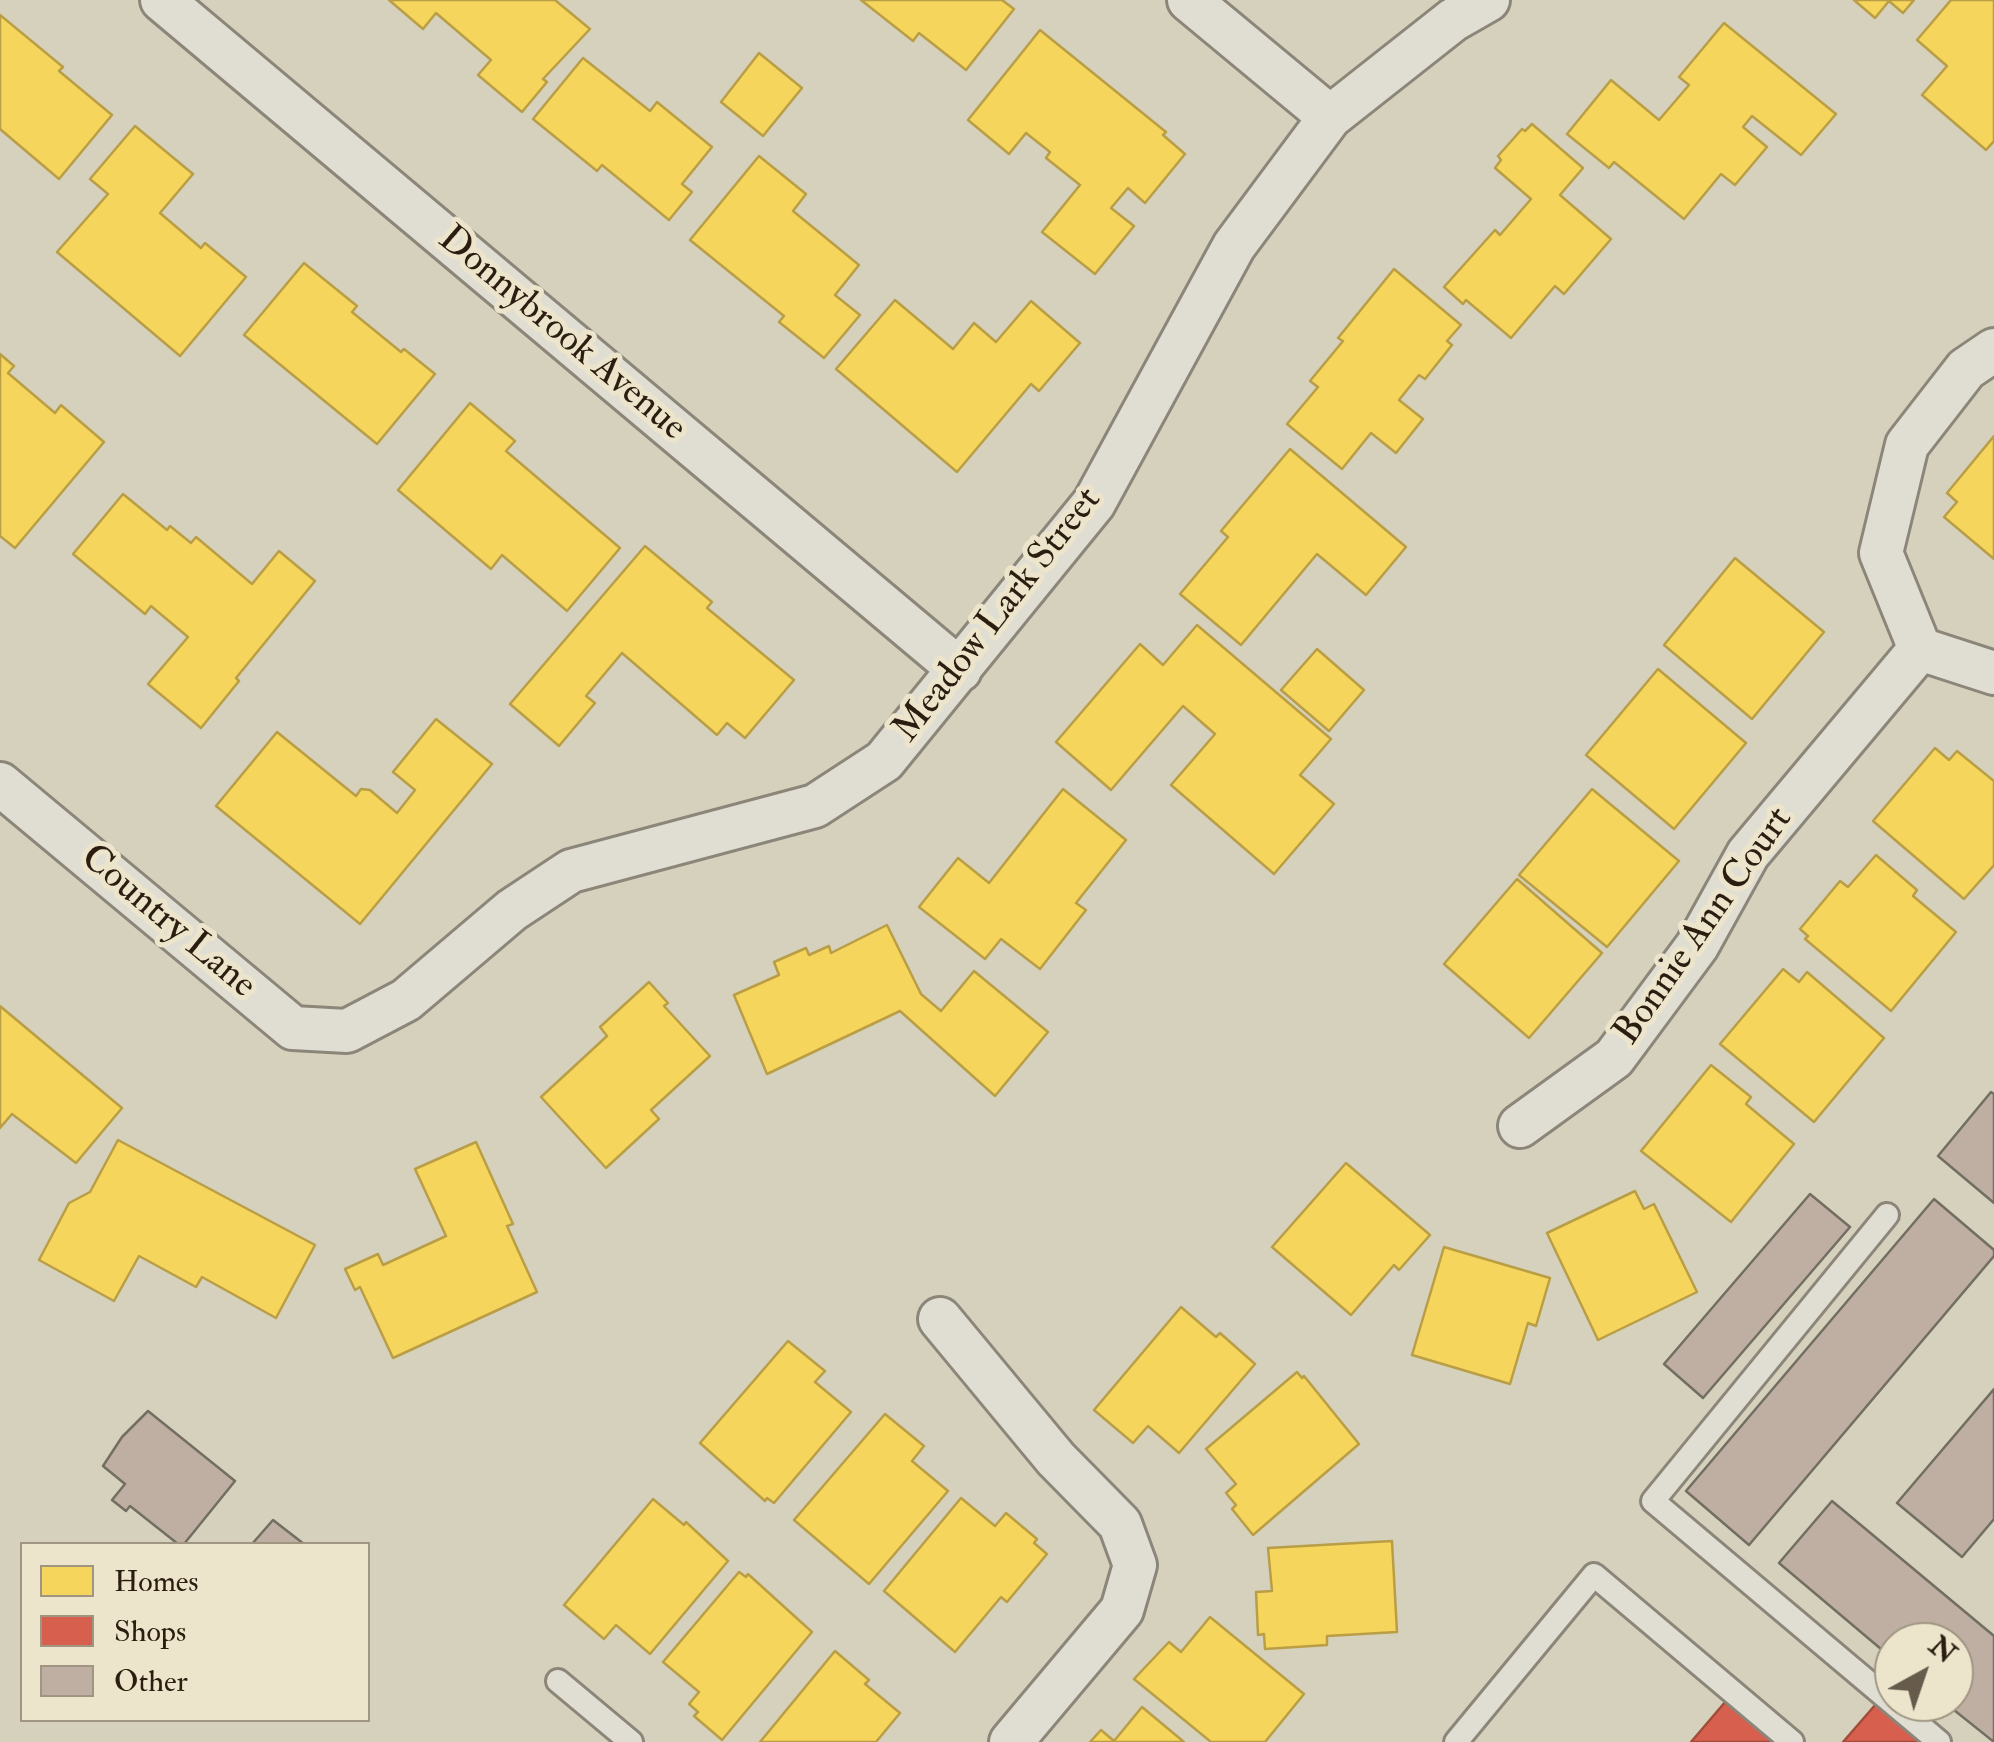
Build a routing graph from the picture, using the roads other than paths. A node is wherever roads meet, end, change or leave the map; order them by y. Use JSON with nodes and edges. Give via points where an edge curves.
{"nodes":[{"id":1,"x":162,"y":0,"type":"edge"},
{"id":2,"x":1188,"y":0,"type":"edge"},
{"id":3,"x":1488,"y":0,"type":"edge"},
{"id":4,"x":1330,"y":117,"type":"junction"},
{"id":5,"x":1994,"y":350,"type":"edge"},
{"id":6,"x":1920,"y":649,"type":"junction"},
{"id":7,"x":960,"y":670,"type":"junction"},
{"id":8,"x":1994,"y":673,"type":"edge"},
{"id":9,"x":0,"y":784,"type":"edge"},
{"id":10,"x":347,"y":1031,"type":"joint"},
{"id":11,"x":1520,"y":1126,"type":"dead end"},
{"id":12,"x":1887,"y":1215,"type":"dead end"},
{"id":13,"x":940,"y":1319,"type":"dead end"},
{"id":14,"x":558,"y":1681,"type":"dead end"},
{"id":15,"x":631,"y":1742,"type":"edge"},
{"id":16,"x":1010,"y":1742,"type":"edge"},
{"id":17,"x":1456,"y":1742,"type":"edge"},
{"id":18,"x":1792,"y":1742,"type":"edge"},
{"id":19,"x":1940,"y":1742,"type":"edge"}],
"edges":[{"from":1,"to":7,"type":"street","name":"Donnybrook Avenue"},
{"from":2,"to":4,"type":"street"},
{"from":3,"to":4,"type":"street","name":"Meadow Lark Street"},
{"from":4,"to":7,"type":"street","name":"Meadow Lark Street","via":[[1234,246],[1094,503]]},
{"from":5,"to":6,"type":"street","via":[[1966,369],[1908,445],[1880,552]]},
{"from":6,"to":8,"type":"street"},
{"from":6,"to":11,"type":"street","name":"Bonnie Ann Court","via":[[1748,854],[1697,946],[1614,1058]]},
{"from":7,"to":10,"type":"street","name":"Meadow Lark Street","via":[[884,761],[816,806],[570,872],[512,910],[406,1000]]},
{"from":9,"to":10,"type":"street","name":"Country Lane","via":[[293,1028]]},
{"from":12,"to":19,"type":"lane","via":[[1654,1502]]},
{"from":13,"to":16,"type":"street","via":[[1056,1459],[1120,1524],[1135,1566],[1122,1610]]},
{"from":14,"to":15,"type":"lane"},
{"from":17,"to":18,"type":"lane","via":[[1594,1574]]}]}
